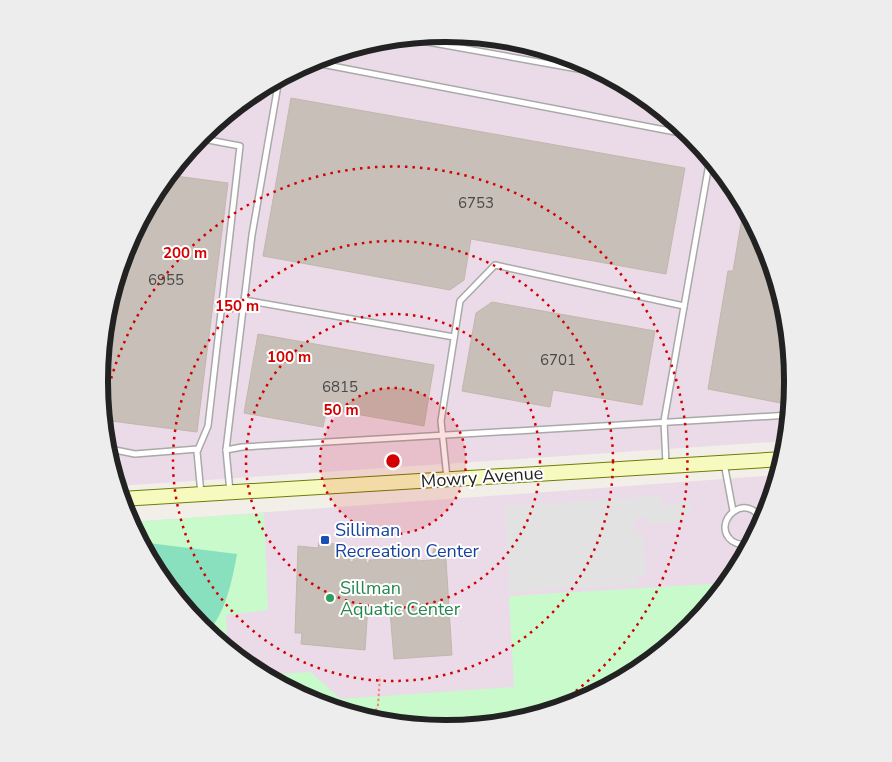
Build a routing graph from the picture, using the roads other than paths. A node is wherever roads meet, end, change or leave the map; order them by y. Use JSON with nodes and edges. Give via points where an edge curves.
{"nodes":[{"id":1,"x":431,"y":43,"type":"edge"},
{"id":2,"x":325,"y":65,"type":"edge"},
{"id":3,"x":578,"y":69,"type":"edge"},
{"id":4,"x":277,"y":88,"type":"edge"},
{"id":5,"x":674,"y":132,"type":"edge"},
{"id":6,"x":209,"y":140,"type":"edge"},
{"id":7,"x":708,"y":167,"type":"edge"},
{"id":8,"x":244,"y":300,"type":"junction"},
{"id":9,"x":684,"y":306,"type":"junction"},
{"id":10,"x":454,"y":337,"type":"junction"},
{"id":11,"x":783,"y":415,"type":"edge"},
{"id":12,"x":664,"y":421,"type":"junction"},
{"id":13,"x":442,"y":436,"type":"junction"},
{"id":14,"x":198,"y":448,"type":"junction"},
{"id":15,"x":115,"y":450,"type":"edge"},
{"id":16,"x":226,"y":450,"type":"junction"},
{"id":17,"x":775,"y":459,"type":"edge"},
{"id":18,"x":724,"y":462,"type":"junction"},
{"id":19,"x":666,"y":466,"type":"junction"},
{"id":20,"x":447,"y":479,"type":"junction"},
{"id":21,"x":230,"y":492,"type":"junction"},
{"id":22,"x":201,"y":494,"type":"junction"},
{"id":23,"x":128,"y":499,"type":"edge"},
{"id":24,"x":733,"y":511,"type":"junction"},
{"id":25,"x":757,"y":515,"type":"edge"},
{"id":26,"x":742,"y":544,"type":"edge"}],
"edges":[{"from":1,"to":3,"type":"lane"},
{"from":2,"to":5,"type":"lane"},
{"from":4,"to":8,"type":"lane"},
{"from":6,"to":14,"type":"lane","via":[[240,146],[208,426]]},
{"from":7,"to":9,"type":"lane"},
{"from":8,"to":10,"type":"lane"},
{"from":8,"to":16,"type":"lane"},
{"from":9,"to":10,"type":"lane","via":[[495,266],[460,301]]},
{"from":9,"to":12,"type":"lane"},
{"from":10,"to":13,"type":"lane","via":[[441,421]]},
{"from":11,"to":12,"type":"lane"},
{"from":12,"to":13,"type":"lane"},
{"from":12,"to":19,"type":"lane"},
{"from":13,"to":16,"type":"lane"},
{"from":13,"to":20,"type":"lane"},
{"from":14,"to":15,"type":"lane","via":[[135,454]]},
{"from":14,"to":22,"type":"lane"},
{"from":16,"to":21,"type":"lane"},
{"from":17,"to":18,"type":"main road","name":"Mowry Avenue"},
{"from":18,"to":19,"type":"main road","name":"Mowry Avenue"},
{"from":18,"to":24,"type":"lane"},
{"from":19,"to":20,"type":"main road","name":"Mowry Avenue"},
{"from":20,"to":21,"type":"main road","name":"Mowry Avenue"},
{"from":21,"to":22,"type":"main road","name":"Mowry Avenue"},
{"from":22,"to":23,"type":"main road","name":"Mowry Avenue"},
{"from":24,"to":25,"type":"lane","via":[[744,508]]},
{"from":24,"to":26,"type":"lane","via":[[726,521],[726,533],[734,542]]}]}
